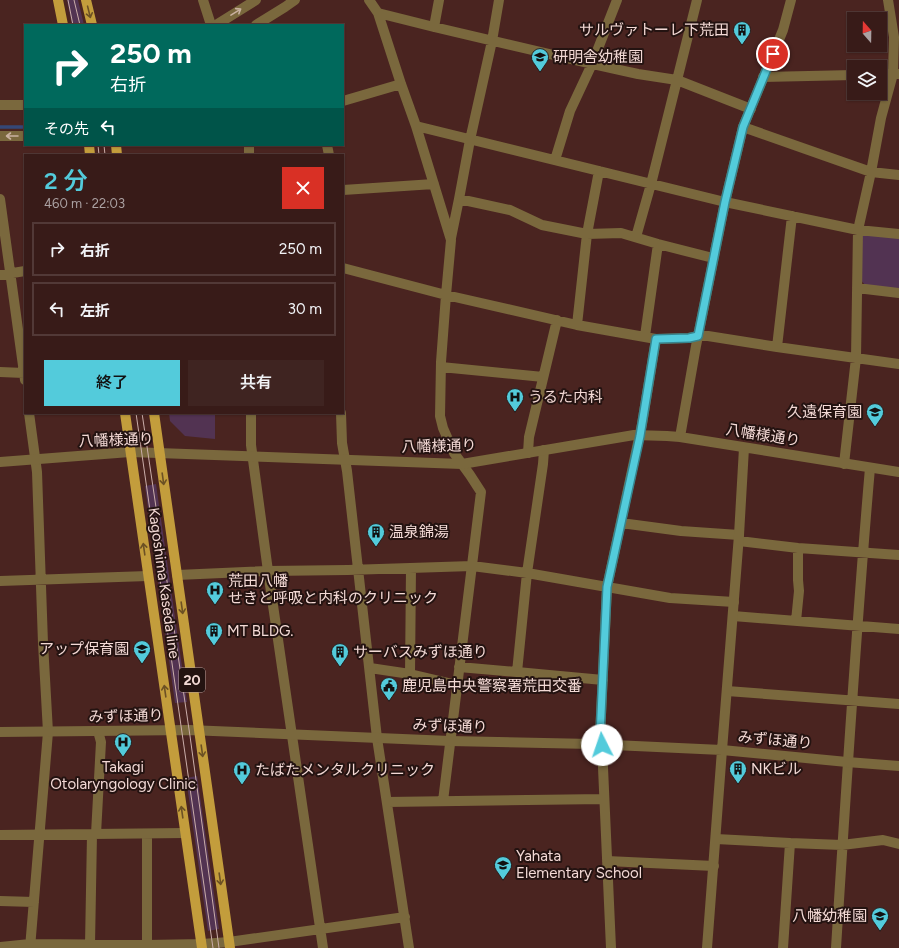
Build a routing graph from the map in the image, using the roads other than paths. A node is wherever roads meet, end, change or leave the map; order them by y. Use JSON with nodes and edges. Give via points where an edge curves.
{"nodes":[{"id":1,"x":58,"y":0,"type":"edge"},
{"id":2,"x":86,"y":0,"type":"edge"},
{"id":3,"x":203,"y":0,"type":"edge"},
{"id":4,"x":256,"y":0,"type":"edge"},
{"id":5,"x":295,"y":0,"type":"edge"},
{"id":6,"x":369,"y":0,"type":"edge"},
{"id":7,"x":439,"y":0,"type":"edge"},
{"id":8,"x":499,"y":0,"type":"edge"},
{"id":9,"x":618,"y":0,"type":"edge"},
{"id":10,"x":697,"y":0,"type":"edge"},
{"id":11,"x":792,"y":0,"type":"edge"},
{"id":12,"x":888,"y":0,"type":"edge"},
{"id":13,"x":283,"y":4,"type":"edge"},
{"id":14,"x":378,"y":13,"type":"junction"},
{"id":15,"x":63,"y":24,"type":"edge"},
{"id":16,"x":92,"y":24,"type":"edge"},
{"id":17,"x":212,"y":24,"type":"edge"},
{"id":18,"x":218,"y":24,"type":"edge"},
{"id":19,"x":257,"y":24,"type":"edge"},
{"id":20,"x":434,"y":27,"type":"junction"},
{"id":21,"x":492,"y":41,"type":"junction"},
{"id":22,"x":592,"y":64,"type":"junction"},
{"id":23,"x":896,"y":74,"type":"edge"},
{"id":24,"x":847,"y":75,"type":"edge"},
{"id":25,"x":764,"y":77,"type":"junction"},
{"id":26,"x":677,"y":80,"type":"junction"},
{"id":27,"x":401,"y":84,"type":"junction"},
{"id":28,"x":344,"y":101,"type":"edge"},
{"id":29,"x":0,"y":105,"type":"edge"},
{"id":30,"x":24,"y":105,"type":"edge"},
{"id":31,"x":751,"y":108,"type":"junction"},
{"id":32,"x":416,"y":126,"type":"junction"},
{"id":33,"x":743,"y":127,"type":"junction"},
{"id":34,"x":0,"y":136,"type":"edge"},
{"id":35,"x":24,"y":136,"type":"edge"},
{"id":36,"x":470,"y":140,"type":"junction"},
{"id":37,"x":555,"y":160,"type":"junction"},
{"id":38,"x":599,"y":171,"type":"junction"},
{"id":39,"x":871,"y":172,"type":"junction"},
{"id":40,"x":899,"y":175,"type":"edge"},
{"id":41,"x":434,"y":184,"type":"junction"},
{"id":42,"x":651,"y":184,"type":"junction"},
{"id":43,"x":344,"y":190,"type":"edge"},
{"id":44,"x":0,"y":199,"type":"edge"},
{"id":45,"x":460,"y":199,"type":"junction"},
{"id":46,"x":725,"y":202,"type":"junction"},
{"id":47,"x":792,"y":216,"type":"junction"},
{"id":48,"x":2,"y":220,"type":"edge"},
{"id":49,"x":858,"y":230,"type":"junction"},
{"id":50,"x":587,"y":234,"type":"junction"},
{"id":51,"x":899,"y":234,"type":"edge"},
{"id":52,"x":636,"y":237,"type":"junction"},
{"id":53,"x":451,"y":240,"type":"junction"},
{"id":54,"x":658,"y":244,"type":"junction"},
{"id":55,"x":713,"y":258,"type":"junction"},
{"id":56,"x":344,"y":268,"type":"edge"},
{"id":57,"x":24,"y":271,"type":"edge"},
{"id":58,"x":10,"y":273,"type":"junction"},
{"id":59,"x":0,"y":275,"type":"edge"},
{"id":60,"x":857,"y":288,"type":"junction"},
{"id":61,"x":899,"y":293,"type":"edge"},
{"id":62,"x":446,"y":295,"type":"junction"},
{"id":63,"x":557,"y":320,"type":"junction"},
{"id":64,"x":577,"y":325,"type":"junction"},
{"id":65,"x":646,"y":336,"type":"junction"},
{"id":66,"x":698,"y":336,"type":"junction"},
{"id":67,"x":656,"y":339,"type":"junction"},
{"id":68,"x":777,"y":347,"type":"junction"},
{"id":69,"x":856,"y":358,"type":"junction"},
{"id":70,"x":899,"y":364,"type":"edge"},
{"id":71,"x":441,"y":367,"type":"junction"},
{"id":72,"x":0,"y":372,"type":"edge"},
{"id":73,"x":24,"y":376,"type":"edge"},
{"id":74,"x":543,"y":378,"type":"junction"},
{"id":75,"x":30,"y":414,"type":"edge"},
{"id":76,"x":125,"y":414,"type":"edge"},
{"id":77,"x":154,"y":414,"type":"edge"},
{"id":78,"x":251,"y":414,"type":"edge"},
{"id":79,"x":341,"y":414,"type":"edge"},
{"id":80,"x":640,"y":436,"type":"junction"},
{"id":81,"x":680,"y":437,"type":"junction"},
{"id":82,"x":744,"y":448,"type":"junction"},
{"id":83,"x":544,"y":450,"type":"junction"},
{"id":84,"x":130,"y":452,"type":"junction"},
{"id":85,"x":528,"y":453,"type":"junction"},
{"id":86,"x":160,"y":454,"type":"junction"},
{"id":87,"x":253,"y":457,"type":"junction"},
{"id":88,"x":36,"y":459,"type":"junction"},
{"id":89,"x":345,"y":460,"type":"junction"},
{"id":90,"x":0,"y":462,"type":"edge"},
{"id":91,"x":462,"y":464,"type":"junction"},
{"id":92,"x":844,"y":464,"type":"junction"},
{"id":93,"x":870,"y":468,"type":"junction"},
{"id":94,"x":899,"y":472,"type":"edge"},
{"id":95,"x":621,"y":524,"type":"junction"},
{"id":96,"x":739,"y":538,"type":"junction"},
{"id":97,"x":798,"y":548,"type":"junction"},
{"id":98,"x":862,"y":552,"type":"junction"},
{"id":99,"x":899,"y":555,"type":"edge"},
{"id":100,"x":472,"y":566,"type":"junction"},
{"id":101,"x":410,"y":568,"type":"junction"},
{"id":102,"x":357,"y":569,"type":"junction"},
{"id":103,"x":268,"y":571,"type":"junction"},
{"id":104,"x":527,"y":573,"type":"junction"},
{"id":105,"x":178,"y":575,"type":"junction"},
{"id":106,"x":148,"y":576,"type":"junction"},
{"id":107,"x":41,"y":580,"type":"junction"},
{"id":108,"x":0,"y":581,"type":"edge"},
{"id":109,"x":607,"y":587,"type":"junction"},
{"id":110,"x":734,"y":602,"type":"junction"},
{"id":111,"x":733,"y":616,"type":"junction"},
{"id":112,"x":796,"y":621,"type":"junction"},
{"id":113,"x":858,"y":626,"type":"junction"},
{"id":114,"x":899,"y":629,"type":"edge"},
{"id":115,"x":459,"y":667,"type":"junction"},
{"id":116,"x":370,"y":668,"type":"junction"},
{"id":117,"x":517,"y":672,"type":"junction"},
{"id":118,"x":410,"y":674,"type":"junction"},
{"id":119,"x":603,"y":680,"type":"junction"},
{"id":120,"x":457,"y":685,"type":"junction"},
{"id":121,"x":727,"y":691,"type":"junction"},
{"id":122,"x":851,"y":700,"type":"junction"},
{"id":123,"x":899,"y":704,"type":"edge"},
{"id":124,"x":170,"y":730,"type":"junction"},
{"id":125,"x":199,"y":730,"type":"junction"},
{"id":126,"x":98,"y":731,"type":"junction"},
{"id":127,"x":0,"y":732,"type":"edge"},
{"id":128,"x":48,"y":732,"type":"junction"},
{"id":129,"x":292,"y":735,"type":"junction"},
{"id":130,"x":377,"y":738,"type":"junction"},
{"id":131,"x":450,"y":741,"type":"junction"},
{"id":132,"x":602,"y":745,"type":"junction"},
{"id":133,"x":722,"y":750,"type":"junction"},
{"id":134,"x":847,"y":762,"type":"junction"},
{"id":135,"x":899,"y":766,"type":"edge"},
{"id":136,"x":604,"y":799,"type":"junction"},
{"id":137,"x":443,"y":801,"type":"junction"},
{"id":138,"x":387,"y":802,"type":"junction"},
{"id":139,"x":185,"y":833,"type":"junction"},
{"id":140,"x":39,"y":834,"type":"junction"},
{"id":141,"x":94,"y":834,"type":"junction"},
{"id":142,"x":146,"y":834,"type":"junction"},
{"id":143,"x":0,"y":835,"type":"edge"},
{"id":144,"x":716,"y":838,"type":"junction"},
{"id":145,"x":790,"y":843,"type":"junction"},
{"id":146,"x":899,"y":844,"type":"edge"},
{"id":147,"x":842,"y":845,"type":"junction"},
{"id":148,"x":607,"y":861,"type":"junction"},
{"id":149,"x":714,"y":866,"type":"junction"},
{"id":150,"x":0,"y":901,"type":"edge"},
{"id":151,"x":34,"y":902,"type":"junction"},
{"id":152,"x":405,"y":917,"type":"junction"},
{"id":153,"x":320,"y":929,"type":"junction"},
{"id":154,"x":90,"y":945,"type":"junction"},
{"id":155,"x":147,"y":945,"type":"junction"},
{"id":156,"x":230,"y":945,"type":"edge"},
{"id":157,"x":30,"y":946,"type":"edge"},
{"id":158,"x":202,"y":946,"type":"edge"},
{"id":159,"x":0,"y":947,"type":"edge"},
{"id":160,"x":115,"y":947,"type":"edge"},
{"id":161,"x":323,"y":948,"type":"edge"},
{"id":162,"x":410,"y":948,"type":"edge"},
{"id":163,"x":611,"y":948,"type":"edge"},
{"id":164,"x":707,"y":948,"type":"edge"},
{"id":165,"x":783,"y":948,"type":"edge"},
{"id":166,"x":836,"y":948,"type":"edge"}],
"edges":[{"from":1,"to":15,"type":"main road"},
{"from":2,"to":16,"type":"main road","one_way":true},
{"from":3,"to":17,"type":"street"},
{"from":18,"to":4,"type":"street","one_way":true},
{"from":5,"to":13,"type":"street"},
{"from":6,"to":14,"type":"street"},
{"from":7,"to":20,"type":"street"},
{"from":8,"to":21,"type":"street"},
{"from":9,"to":22,"type":"street"},
{"from":10,"to":26,"type":"street"},
{"from":11,"to":25,"type":"street"},
{"from":12,"to":23,"type":"street"},
{"from":13,"to":19,"type":"street"},
{"from":14,"to":20,"type":"street"},
{"from":14,"to":27,"type":"street"},
{"from":20,"to":21,"type":"street"},
{"from":21,"to":22,"type":"street"},
{"from":21,"to":36,"type":"street"},
{"from":22,"to":26,"type":"street"},
{"from":22,"to":37,"type":"street","via":[[570,111]]},
{"from":23,"to":39,"type":"street","via":[[881,118]]},
{"from":24,"to":25,"type":"street"},
{"from":25,"to":31,"type":"street"},
{"from":26,"to":31,"type":"street"},
{"from":26,"to":42,"type":"street"},
{"from":27,"to":28,"type":"street"},
{"from":27,"to":32,"type":"street"},
{"from":29,"to":30,"type":"street"},
{"from":31,"to":33,"type":"street"},
{"from":32,"to":36,"type":"street"},
{"from":32,"to":41,"type":"street"},
{"from":33,"to":39,"type":"street"},
{"from":33,"to":46,"type":"street"},
{"from":35,"to":34,"type":"street","one_way":true},
{"from":36,"to":37,"type":"street"},
{"from":36,"to":45,"type":"street"},
{"from":37,"to":38,"type":"street"},
{"from":38,"to":42,"type":"street"},
{"from":38,"to":50,"type":"street"},
{"from":39,"to":40,"type":"street"},
{"from":39,"to":49,"type":"street"},
{"from":41,"to":43,"type":"street"},
{"from":41,"to":53,"type":"street"},
{"from":42,"to":46,"type":"street"},
{"from":42,"to":52,"type":"street"},
{"from":44,"to":48,"type":"street"},
{"from":45,"to":50,"type":"street","via":[[510,210],[542,225]]},
{"from":45,"to":53,"type":"street"},
{"from":46,"to":47,"type":"street"},
{"from":46,"to":55,"type":"street"},
{"from":47,"to":49,"type":"street"},
{"from":47,"to":68,"type":"street"},
{"from":48,"to":58,"type":"street"},
{"from":49,"to":51,"type":"street"},
{"from":49,"to":60,"type":"street"},
{"from":50,"to":52,"type":"street","via":[[621,233]]},
{"from":50,"to":64,"type":"street"},
{"from":52,"to":54,"type":"street"},
{"from":53,"to":62,"type":"street"},
{"from":54,"to":55,"type":"street"},
{"from":54,"to":65,"type":"street"},
{"from":55,"to":66,"type":"street"},
{"from":56,"to":62,"type":"street"},
{"from":57,"to":58,"type":"street"},
{"from":58,"to":59,"type":"street"},
{"from":58,"to":73,"type":"street"},
{"from":60,"to":61,"type":"street"},
{"from":60,"to":69,"type":"street"},
{"from":62,"to":63,"type":"street"},
{"from":62,"to":71,"type":"street"},
{"from":63,"to":64,"type":"street"},
{"from":63,"to":74,"type":"street"},
{"from":64,"to":65,"type":"street"},
{"from":65,"to":67,"type":"street"},
{"from":66,"to":67,"type":"street"},
{"from":66,"to":68,"type":"street"},
{"from":66,"to":81,"type":"street"},
{"from":67,"to":80,"type":"street"},
{"from":68,"to":69,"type":"street"},
{"from":69,"to":70,"type":"street"},
{"from":69,"to":92,"type":"street"},
{"from":71,"to":74,"type":"street"},
{"from":71,"to":91,"type":"street","via":[[440,416],[454,453]]},
{"from":72,"to":73,"type":"street"},
{"from":74,"to":85,"type":"street","via":[[529,437]]},
{"from":75,"to":88,"type":"street"},
{"from":76,"to":84,"type":"main road","name":"Kagoshima Kaseda line","number":"20"},
{"from":77,"to":86,"type":"main road","name":"Kagoshima Kaseda line","number":"20"},
{"from":78,"to":87,"type":"street"},
{"from":79,"to":89,"type":"street"},
{"from":80,"to":81,"type":"street","name":"八幡様通り"},
{"from":80,"to":83,"type":"street","name":"八幡様通り"},
{"from":80,"to":95,"type":"street"},
{"from":81,"to":82,"type":"street","name":"八幡様通り"},
{"from":82,"to":92,"type":"street","name":"八幡様通り"},
{"from":82,"to":96,"type":"street"},
{"from":83,"to":85,"type":"street","name":"八幡様通り"},
{"from":83,"to":104,"type":"street"},
{"from":84,"to":86,"type":"street","name":"八幡様通り"},
{"from":84,"to":88,"type":"street","name":"八幡様通り"},
{"from":106,"to":84,"type":"main road","name":"Kagoshima Kaseda line","number":"20","one_way":true},
{"from":85,"to":91,"type":"street","name":"八幡様通り"},
{"from":86,"to":87,"type":"street","name":"八幡様通り"},
{"from":86,"to":105,"type":"main road","name":"Kagoshima Kaseda line","number":"20","one_way":true},
{"from":87,"to":89,"type":"street","name":"八幡様通り"},
{"from":87,"to":103,"type":"street"},
{"from":88,"to":90,"type":"street","name":"八幡様通り"},
{"from":88,"to":107,"type":"street"},
{"from":89,"to":91,"type":"street","name":"八幡様通り"},
{"from":89,"to":102,"type":"street"},
{"from":91,"to":100,"type":"street","via":[[481,492]]},
{"from":92,"to":93,"type":"street","name":"八幡様通り"},
{"from":93,"to":94,"type":"street","name":"八幡様通り"},
{"from":93,"to":98,"type":"street"},
{"from":95,"to":96,"type":"street"},
{"from":95,"to":109,"type":"street"},
{"from":96,"to":97,"type":"street"},
{"from":96,"to":110,"type":"street"},
{"from":97,"to":98,"type":"street"},
{"from":97,"to":112,"type":"street","via":[[799,591]]},
{"from":98,"to":99,"type":"street"},
{"from":98,"to":113,"type":"street"},
{"from":100,"to":101,"type":"street"},
{"from":100,"to":104,"type":"street"},
{"from":100,"to":115,"type":"street"},
{"from":101,"to":102,"type":"street"},
{"from":101,"to":118,"type":"street"},
{"from":102,"to":103,"type":"street"},
{"from":102,"to":116,"type":"street"},
{"from":103,"to":105,"type":"street"},
{"from":103,"to":129,"type":"street"},
{"from":104,"to":109,"type":"street"},
{"from":104,"to":117,"type":"street"},
{"from":105,"to":125,"type":"main road","name":"Kagoshima Kaseda line","number":"20","one_way":true},
{"from":106,"to":107,"type":"street"},
{"from":124,"to":106,"type":"main road","name":"Kagoshima Kaseda line","number":"20","one_way":true},
{"from":107,"to":108,"type":"street"},
{"from":107,"to":128,"type":"street"},
{"from":109,"to":110,"type":"street","via":[[670,598]]},
{"from":109,"to":119,"type":"street"},
{"from":110,"to":111,"type":"street"},
{"from":111,"to":112,"type":"street"},
{"from":111,"to":121,"type":"street"},
{"from":112,"to":113,"type":"street"},
{"from":113,"to":114,"type":"street"},
{"from":113,"to":122,"type":"street"},
{"from":115,"to":117,"type":"street"},
{"from":115,"to":120,"type":"street"},
{"from":116,"to":118,"type":"street"},
{"from":116,"to":130,"type":"street"},
{"from":117,"to":119,"type":"street"},
{"from":118,"to":120,"type":"street"},
{"from":119,"to":132,"type":"street","via":[[600,736]]},
{"from":120,"to":131,"type":"street"},
{"from":121,"to":122,"type":"street"},
{"from":121,"to":133,"type":"street"},
{"from":122,"to":123,"type":"street"},
{"from":122,"to":134,"type":"street"},
{"from":124,"to":125,"type":"street","name":"みずほ通り"},
{"from":124,"to":126,"type":"street","name":"みずほ通り"},
{"from":139,"to":124,"type":"main road","name":"Kagoshima Kaseda line","number":"20","one_way":true},
{"from":125,"to":129,"type":"street","name":"みずほ通り"},
{"from":125,"to":156,"type":"main road","name":"Kagoshima Kaseda line","number":"20","one_way":true},
{"from":126,"to":128,"type":"street","name":"みずほ通り"},
{"from":126,"to":141,"type":"street","via":[[101,742]]},
{"from":127,"to":128,"type":"street","name":"みずほ通り"},
{"from":128,"to":140,"type":"street"},
{"from":129,"to":130,"type":"street","name":"みずほ通り"},
{"from":129,"to":153,"type":"street"},
{"from":130,"to":131,"type":"street","name":"みずほ通り"},
{"from":130,"to":138,"type":"street"},
{"from":131,"to":132,"type":"street","name":"みずほ通り"},
{"from":131,"to":137,"type":"street"},
{"from":132,"to":133,"type":"street","name":"みずほ通り"},
{"from":132,"to":136,"type":"street"},
{"from":133,"to":134,"type":"street","name":"みずほ通り"},
{"from":133,"to":144,"type":"street"},
{"from":134,"to":135,"type":"street","name":"みずほ通り"},
{"from":134,"to":147,"type":"street"},
{"from":136,"to":137,"type":"street"},
{"from":136,"to":148,"type":"street"},
{"from":137,"to":138,"type":"street"},
{"from":138,"to":152,"type":"street"},
{"from":139,"to":142,"type":"street"},
{"from":139,"to":158,"type":"main road","name":"Kagoshima Kaseda line","number":"20"},
{"from":140,"to":141,"type":"street"},
{"from":140,"to":143,"type":"street"},
{"from":140,"to":151,"type":"street"},
{"from":141,"to":142,"type":"street"},
{"from":141,"to":154,"type":"street"},
{"from":142,"to":155,"type":"street"},
{"from":144,"to":145,"type":"street"},
{"from":144,"to":149,"type":"street"},
{"from":145,"to":147,"type":"street"},
{"from":145,"to":165,"type":"street"},
{"from":146,"to":147,"type":"street","via":[[883,840]]},
{"from":147,"to":166,"type":"street"},
{"from":148,"to":149,"type":"street"},
{"from":148,"to":163,"type":"street"},
{"from":149,"to":164,"type":"street"},
{"from":150,"to":151,"type":"street"},
{"from":151,"to":157,"type":"street"},
{"from":152,"to":153,"type":"street"},
{"from":152,"to":162,"type":"street"},
{"from":153,"to":156,"type":"street"},
{"from":153,"to":161,"type":"street"},
{"from":154,"to":157,"type":"street"},
{"from":154,"to":160,"type":"street"},
{"from":155,"to":158,"type":"street"},
{"from":155,"to":160,"type":"street"},
{"from":156,"to":158,"type":"street"},
{"from":157,"to":159,"type":"street"}]}
